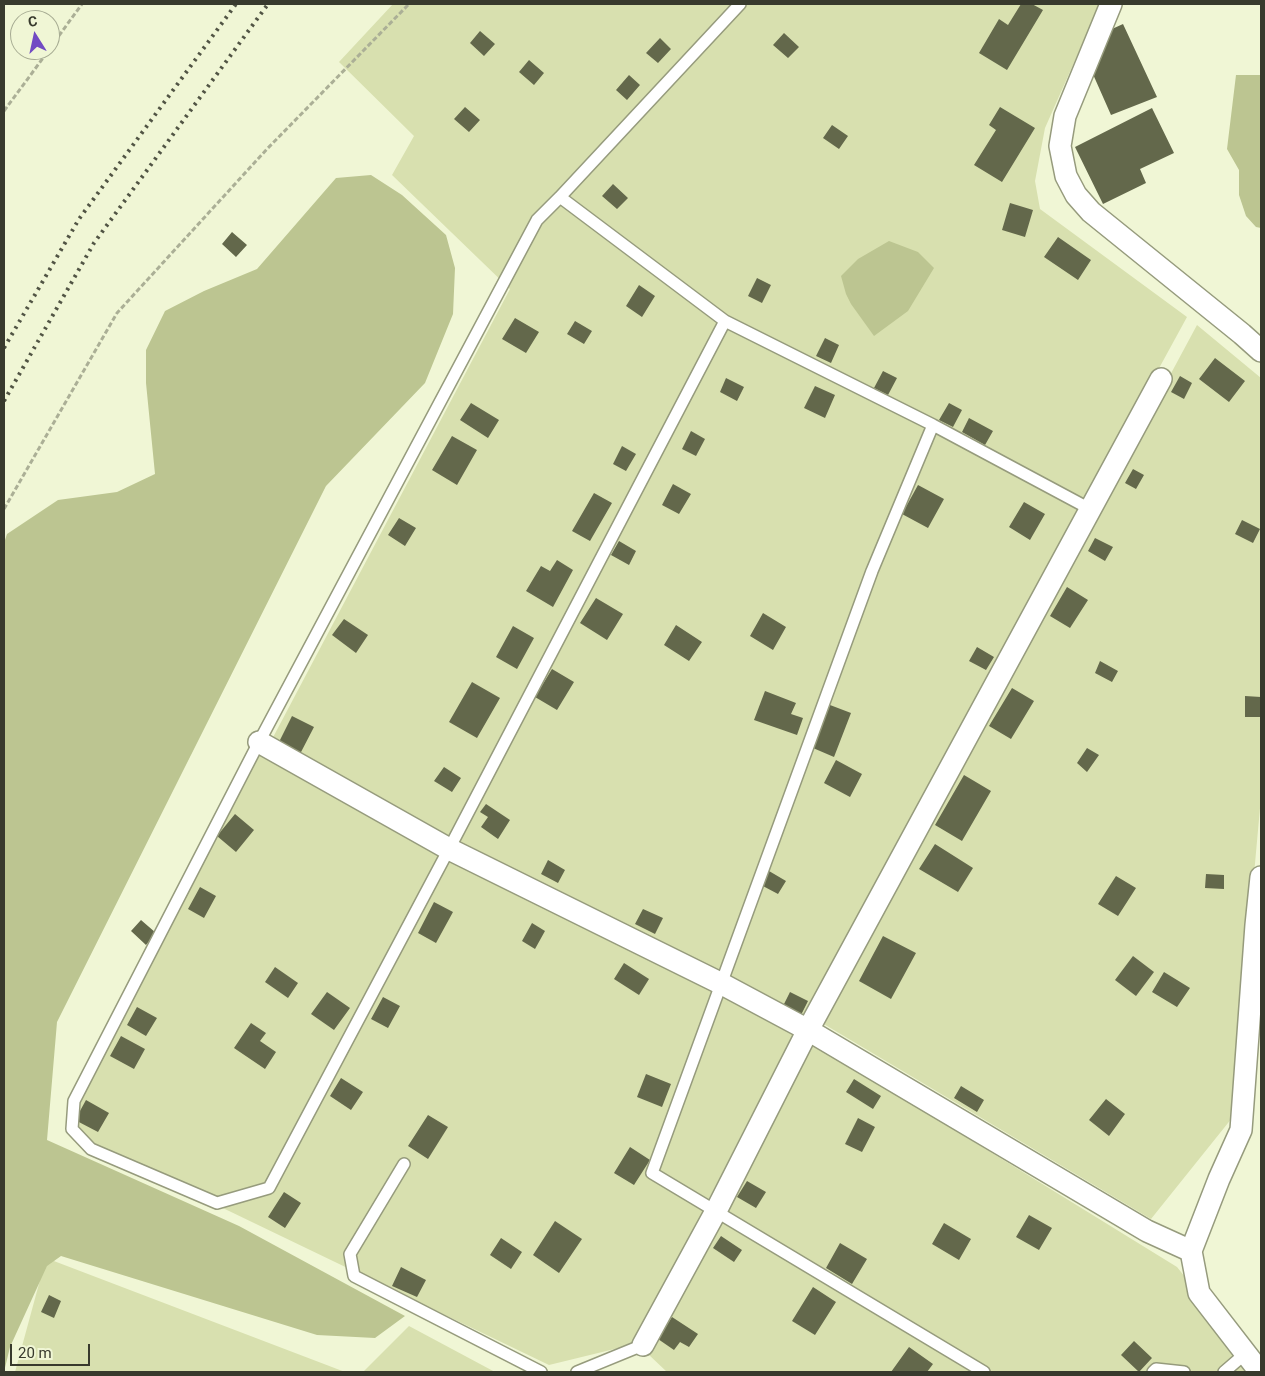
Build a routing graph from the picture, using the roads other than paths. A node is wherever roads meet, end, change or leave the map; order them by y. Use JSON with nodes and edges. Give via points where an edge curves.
{"nodes":[{"id":1,"x":740,"y":4,"type":"edge"},
{"id":2,"x":1111,"y":4,"type":"edge"},
{"id":3,"x":560,"y":197,"type":"junction"},
{"id":4,"x":725,"y":322,"type":"junction"},
{"id":5,"x":1261,"y":351,"type":"edge"},
{"id":6,"x":1161,"y":379,"type":"dead end"},
{"id":7,"x":933,"y":425,"type":"junction"},
{"id":8,"x":1090,"y":509,"type":"junction"},
{"id":9,"x":259,"y":742,"type":"junction"},
{"id":10,"x":449,"y":849,"type":"junction"},
{"id":11,"x":1261,"y":877,"type":"edge"},
{"id":12,"x":722,"y":984,"type":"junction"},
{"id":13,"x":808,"y":1030,"type":"junction"},
{"id":14,"x":404,"y":1164,"type":"dead end"},
{"id":15,"x":716,"y":1211,"type":"junction"},
{"id":16,"x":1191,"y":1251,"type":"junction"},
{"id":17,"x":643,"y":1345,"type":"joint"},
{"id":18,"x":1246,"y":1353,"type":"junction"},
{"id":19,"x":541,"y":1372,"type":"edge"},
{"id":20,"x":577,"y":1372,"type":"edge"},
{"id":21,"x":984,"y":1372,"type":"edge"},
{"id":22,"x":1153,"y":1372,"type":"edge"},
{"id":23,"x":1184,"y":1372,"type":"edge"},
{"id":24,"x":1224,"y":1372,"type":"edge"},
{"id":25,"x":1260,"y":1372,"type":"edge"}],
"edges":[{"from":1,"to":3,"type":"lane"},
{"from":2,"to":5,"type":"street","via":[[1065,116],[1060,146],[1066,176],[1076,195],[1091,212]]},
{"from":3,"to":4,"type":"lane"},
{"from":3,"to":9,"type":"lane","via":[[537,220]]},
{"from":4,"to":7,"type":"lane"},
{"from":4,"to":10,"type":"lane"},
{"from":6,"to":8,"type":"street"},
{"from":7,"to":8,"type":"lane"},
{"from":7,"to":12,"type":"lane","via":[[872,571]]},
{"from":8,"to":13,"type":"street"},
{"from":9,"to":10,"type":"street"},
{"from":9,"to":10,"type":"lane","via":[[74,1101],[72,1129],[91,1149],[217,1203],[269,1188]]},
{"from":10,"to":12,"type":"street"},
{"from":11,"to":16,"type":"street","via":[[1241,1130]]},
{"from":12,"to":13,"type":"street"},
{"from":12,"to":15,"type":"lane","via":[[652,1173]]},
{"from":13,"to":15,"type":"street"},
{"from":13,"to":16,"type":"street","via":[[1147,1231]]},
{"from":14,"to":19,"type":"lane","via":[[350,1254],[354,1276]]},
{"from":15,"to":17,"type":"street"},
{"from":15,"to":21,"type":"lane"},
{"from":16,"to":18,"type":"street","via":[[1199,1293]]},
{"from":17,"to":20,"type":"lane"},
{"from":18,"to":24,"type":"lane"},
{"from":18,"to":25,"type":"street"},
{"from":22,"to":23,"type":"lane","via":[[1156,1369]]}]}
